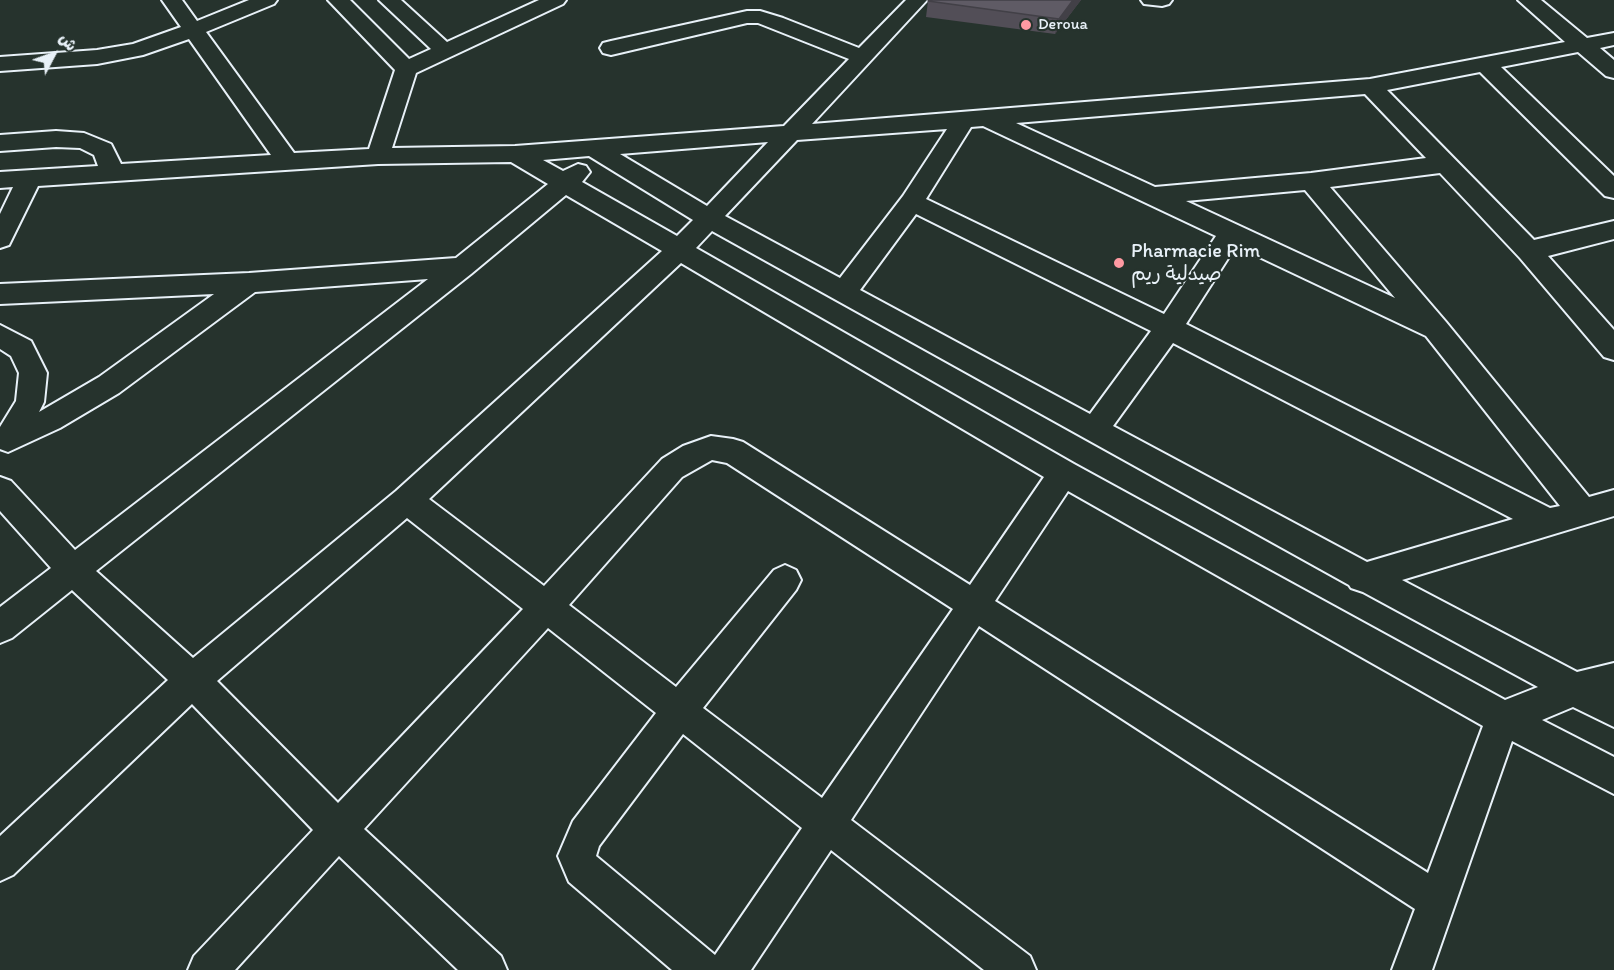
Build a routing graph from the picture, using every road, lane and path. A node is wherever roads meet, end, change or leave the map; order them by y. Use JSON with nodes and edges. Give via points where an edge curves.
{"nodes":[{"id":1,"x":172,"y":0,"type":"edge"},
{"id":2,"x":267,"y":0,"type":"edge"},
{"id":3,"x":338,"y":0,"type":"edge"},
{"id":4,"x":389,"y":0,"type":"edge"},
{"id":5,"x":556,"y":0,"type":"edge"},
{"id":6,"x":917,"y":0,"type":"edge"},
{"id":7,"x":1151,"y":0,"type":"edge"},
{"id":8,"x":1162,"y":0,"type":"edge"},
{"id":9,"x":1528,"y":0,"type":"edge"},
{"id":10,"x":195,"y":29,"type":"junction"},
{"id":11,"x":1614,"y":39,"type":"edge"},
{"id":12,"x":1584,"y":44,"type":"junction"},
{"id":13,"x":611,"y":48,"type":"dead end"},
{"id":14,"x":446,"y":52,"type":"junction"},
{"id":15,"x":863,"y":57,"type":"junction"},
{"id":16,"x":1484,"y":63,"type":"junction"},
{"id":17,"x":0,"y":64,"type":"edge"},
{"id":18,"x":406,"y":69,"type":"junction"},
{"id":19,"x":1614,"y":71,"type":"edge"},
{"id":20,"x":1370,"y":86,"type":"junction"},
{"id":21,"x":976,"y":119,"type":"junction"},
{"id":22,"x":793,"y":131,"type":"junction"},
{"id":23,"x":0,"y":143,"type":"edge"},
{"id":24,"x":597,"y":151,"type":"junction"},
{"id":25,"x":515,"y":154,"type":"junction"},
{"id":26,"x":378,"y":156,"type":"junction"},
{"id":27,"x":288,"y":162,"type":"junction"},
{"id":28,"x":1443,"y":164,"type":"junction"},
{"id":29,"x":113,"y":172,"type":"junction"},
{"id":30,"x":29,"y":179,"type":"junction"},
{"id":31,"x":0,"y":180,"type":"edge"},
{"id":32,"x":1311,"y":180,"type":"junction"},
{"id":33,"x":564,"y":182,"type":"junction"},
{"id":34,"x":1614,"y":190,"type":"edge"},
{"id":35,"x":1152,"y":196,"type":"junction"},
{"id":36,"x":912,"y":202,"type":"junction"},
{"id":37,"x":708,"y":218,"type":"junction"},
{"id":38,"x":1614,"y":230,"type":"edge"},
{"id":39,"x":1232,"y":232,"type":"junction"},
{"id":40,"x":0,"y":239,"type":"edge"},
{"id":41,"x":678,"y":251,"type":"junction"},
{"id":42,"x":1529,"y":251,"type":"junction"},
{"id":43,"x":462,"y":267,"type":"junction"},
{"id":44,"x":249,"y":283,"type":"junction"},
{"id":45,"x":844,"y":291,"type":"junction"},
{"id":46,"x":0,"y":294,"type":"edge"},
{"id":47,"x":1169,"y":328,"type":"junction"},
{"id":48,"x":1436,"y":329,"type":"junction"},
{"id":49,"x":0,"y":336,"type":"edge"},
{"id":50,"x":1614,"y":349,"type":"edge"},
{"id":51,"x":1094,"y":430,"type":"junction"},
{"id":52,"x":7,"y":442,"type":"edge"},
{"id":53,"x":1063,"y":473,"type":"junction"},
{"id":54,"x":0,"y":490,"type":"edge"},
{"id":55,"x":407,"y":500,"type":"junction"},
{"id":56,"x":1614,"y":503,"type":"edge"},
{"id":57,"x":1582,"y":511,"type":"junction"},
{"id":58,"x":1547,"y":522,"type":"junction"},
{"id":59,"x":72,"y":569,"type":"junction"},
{"id":60,"x":1362,"y":578,"type":"junction"},
{"id":61,"x":784,"y":580,"type":"dead end"},
{"id":62,"x":975,"y":604,"type":"junction"},
{"id":63,"x":546,"y":607,"type":"junction"},
{"id":64,"x":0,"y":627,"type":"edge"},
{"id":65,"x":192,"y":680,"type":"junction"},
{"id":66,"x":1614,"y":680,"type":"edge"},
{"id":67,"x":1576,"y":689,"type":"junction"},
{"id":68,"x":1614,"y":710,"type":"edge"},
{"id":69,"x":680,"y":711,"type":"junction"},
{"id":70,"x":1503,"y":718,"type":"junction"},
{"id":71,"x":1614,"y":776,"type":"edge"},
{"id":72,"x":826,"y":824,"type":"junction"},
{"id":73,"x":339,"y":830,"type":"junction"},
{"id":74,"x":0,"y":862,"type":"edge"},
{"id":75,"x":1436,"y":900,"type":"junction"},
{"id":76,"x":473,"y":965,"type":"edge"},
{"id":77,"x":208,"y":970,"type":"edge"},
{"id":78,"x":702,"y":970,"type":"edge"},
{"id":79,"x":728,"y":970,"type":"edge"},
{"id":80,"x":1016,"y":970,"type":"edge"},
{"id":81,"x":1412,"y":970,"type":"edge"}],
"edges":[{"from":1,"to":10,"type":"street"},
{"from":2,"to":10,"type":"street"},
{"from":3,"to":18,"type":"street"},
{"from":4,"to":14,"type":"street"},
{"from":5,"to":14,"type":"street"},
{"from":6,"to":15,"type":"street"},
{"from":7,"to":8,"type":"street"},
{"from":9,"to":12,"type":"street"},
{"from":10,"to":17,"type":"street","via":[[106,56]]},
{"from":10,"to":27,"type":"street"},
{"from":11,"to":12,"type":"street"},
{"from":12,"to":16,"type":"street"},
{"from":12,"to":19,"type":"street"},
{"from":13,"to":15,"type":"street","via":[[747,17],[776,22]]},
{"from":14,"to":18,"type":"street"},
{"from":15,"to":22,"type":"street"},
{"from":16,"to":20,"type":"street"},
{"from":16,"to":34,"type":"street"},
{"from":18,"to":26,"type":"street"},
{"from":20,"to":21,"type":"street"},
{"from":20,"to":28,"type":"street"},
{"from":21,"to":22,"type":"street"},
{"from":21,"to":35,"type":"street"},
{"from":21,"to":36,"type":"street"},
{"from":22,"to":24,"type":"street"},
{"from":22,"to":37,"type":"street"},
{"from":23,"to":29,"type":"street","via":[[84,141],[104,150]]},
{"from":24,"to":25,"type":"street"},
{"from":24,"to":33,"type":"street"},
{"from":24,"to":37,"type":"street"},
{"from":25,"to":26,"type":"street"},
{"from":25,"to":33,"type":"street"},
{"from":26,"to":27,"type":"street"},
{"from":27,"to":29,"type":"street"},
{"from":28,"to":32,"type":"street"},
{"from":28,"to":42,"type":"street"},
{"from":29,"to":30,"type":"street"},
{"from":30,"to":31,"type":"street"},
{"from":30,"to":40,"type":"street"},
{"from":32,"to":35,"type":"street"},
{"from":32,"to":48,"type":"street"},
{"from":33,"to":41,"type":"street"},
{"from":33,"to":43,"type":"street"},
{"from":35,"to":39,"type":"street"},
{"from":36,"to":45,"type":"street"},
{"from":36,"to":47,"type":"street"},
{"from":37,"to":41,"type":"street"},
{"from":37,"to":45,"type":"street"},
{"from":38,"to":42,"type":"street"},
{"from":39,"to":47,"type":"street"},
{"from":39,"to":48,"type":"street"},
{"from":41,"to":53,"type":"street"},
{"from":41,"to":55,"type":"street"},
{"from":42,"to":50,"type":"street"},
{"from":43,"to":44,"type":"street"},
{"from":43,"to":59,"type":"street"},
{"from":44,"to":46,"type":"street"},
{"from":44,"to":52,"type":"street","via":[[109,385]]},
{"from":45,"to":51,"type":"street"},
{"from":47,"to":51,"type":"street"},
{"from":47,"to":58,"type":"street"},
{"from":48,"to":57,"type":"street"},
{"from":49,"to":52,"type":"street","via":[[21,349],[33,373],[30,402]]},
{"from":51,"to":60,"type":"street"},
{"from":53,"to":62,"type":"street"},
{"from":53,"to":70,"type":"street"},
{"from":54,"to":59,"type":"street"},
{"from":55,"to":63,"type":"street"},
{"from":55,"to":65,"type":"street"},
{"from":56,"to":57,"type":"street"},
{"from":57,"to":58,"type":"street"},
{"from":58,"to":60,"type":"street"},
{"from":59,"to":64,"type":"street"},
{"from":59,"to":65,"type":"street"},
{"from":60,"to":67,"type":"street"},
{"from":61,"to":69,"type":"street"},
{"from":62,"to":63,"type":"street","via":[[734,451],[711,448],[672,468]]},
{"from":62,"to":72,"type":"street"},
{"from":62,"to":75,"type":"street"},
{"from":63,"to":69,"type":"street"},
{"from":63,"to":73,"type":"street"},
{"from":65,"to":73,"type":"street"},
{"from":65,"to":74,"type":"street"},
{"from":66,"to":67,"type":"street"},
{"from":67,"to":68,"type":"street"},
{"from":67,"to":70,"type":"street"},
{"from":69,"to":72,"type":"street"},
{"from":69,"to":78,"type":"street","via":[[586,834],[577,856],[582,869]]},
{"from":70,"to":71,"type":"street"},
{"from":70,"to":75,"type":"street"},
{"from":72,"to":79,"type":"street"},
{"from":72,"to":80,"type":"street"},
{"from":73,"to":76,"type":"street"},
{"from":73,"to":77,"type":"street"},
{"from":75,"to":81,"type":"street"}]}
